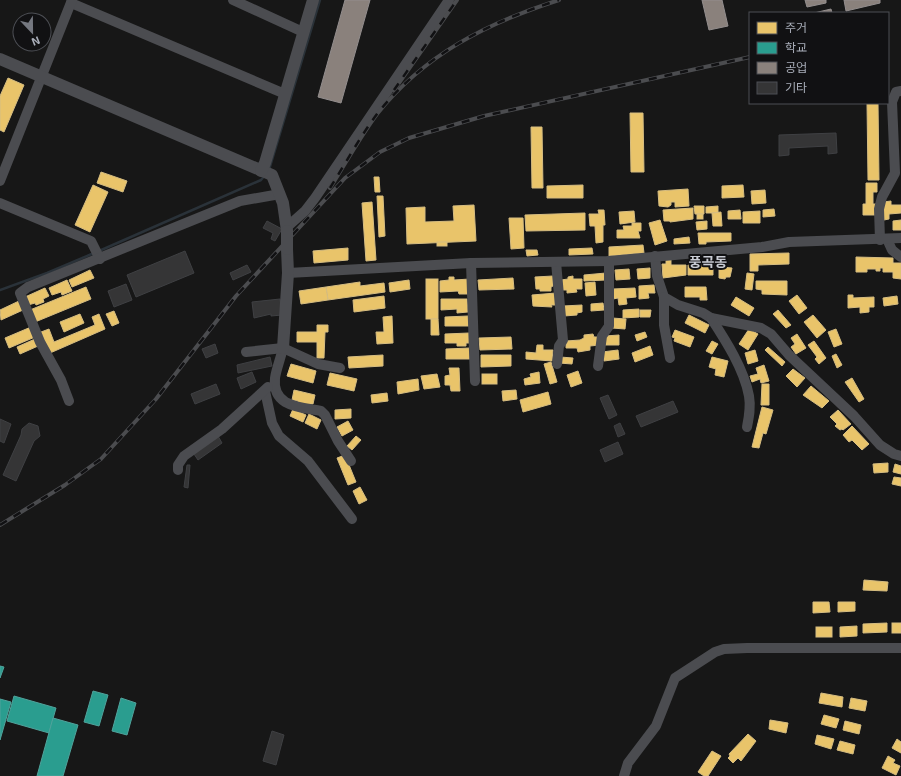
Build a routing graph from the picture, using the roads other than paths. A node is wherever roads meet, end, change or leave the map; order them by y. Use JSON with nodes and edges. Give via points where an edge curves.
{"nodes":[{"id":1,"x":233,"y":0,"type":"edge"},
{"id":2,"x":313,"y":0,"type":"edge"},
{"id":3,"x":449,"y":0,"type":"edge"},
{"id":4,"x":72,"y":1,"type":"edge"},
{"id":5,"x":303,"y":32,"type":"junction"},
{"id":6,"x":0,"y":59,"type":"edge"},
{"id":7,"x":42,"y":77,"type":"junction"},
{"id":8,"x":901,"y":91,"type":"edge"},
{"id":9,"x":285,"y":94,"type":"junction"},
{"id":10,"x":265,"y":173,"type":"junction"},
{"id":11,"x":0,"y":181,"type":"edge"},
{"id":12,"x":280,"y":194,"type":"junction"},
{"id":13,"x":0,"y":203,"type":"edge"},
{"id":14,"x":287,"y":229,"type":"junction"},
{"id":15,"x":901,"y":238,"type":"edge"},
{"id":16,"x":884,"y":240,"type":"junction"},
{"id":17,"x":96,"y":250,"type":"junction"},
{"id":18,"x":655,"y":256,"type":"junction"},
{"id":19,"x":901,"y":257,"type":"edge"},
{"id":20,"x":609,"y":261,"type":"junction"},
{"id":21,"x":556,"y":262,"type":"junction"},
{"id":22,"x":471,"y":263,"type":"junction"},
{"id":23,"x":288,"y":273,"type":"junction"},
{"id":24,"x":664,"y":296,"type":"junction"},
{"id":25,"x":711,"y":318,"type":"junction"},
{"id":26,"x":283,"y":348,"type":"junction"},
{"id":27,"x":246,"y":352,"type":"dead end"},
{"id":28,"x":670,"y":358,"type":"dead end"},
{"id":29,"x":557,"y":364,"type":"dead end"},
{"id":30,"x":598,"y":366,"type":"dead end"},
{"id":31,"x":340,"y":368,"type":"dead end"},
{"id":32,"x":275,"y":378,"type":"junction"},
{"id":33,"x":475,"y":381,"type":"dead end"},
{"id":34,"x":265,"y":391,"type":"junction"},
{"id":35,"x":69,"y":401,"type":"dead end"},
{"id":36,"x":747,"y":427,"type":"dead end"},
{"id":37,"x":901,"y":456,"type":"edge"},
{"id":38,"x":351,"y":461,"type":"dead end"},
{"id":39,"x":178,"y":470,"type":"dead end"},
{"id":40,"x":352,"y":519,"type":"dead end"},
{"id":41,"x":901,"y":648,"type":"edge"},
{"id":42,"x":624,"y":776,"type":"edge"}],
"edges":[{"from":1,"to":5,"type":"street"},
{"from":2,"to":5,"type":"street"},
{"from":3,"to":14,"type":"street","via":[[315,198]]},
{"from":4,"to":7,"type":"street"},
{"from":4,"to":9,"type":"street"},
{"from":5,"to":9,"type":"street"},
{"from":6,"to":7,"type":"street"},
{"from":7,"to":10,"type":"street"},
{"from":7,"to":11,"type":"street"},
{"from":8,"to":16,"type":"street","via":[[896,92],[892,102],[895,173],[879,208]]},
{"from":9,"to":10,"type":"street"},
{"from":10,"to":12,"type":"street"},
{"from":12,"to":14,"type":"street"},
{"from":12,"to":17,"type":"street","via":[[240,201]]},
{"from":13,"to":17,"type":"street"},
{"from":14,"to":23,"type":"street","bridge":true},
{"from":15,"to":16,"type":"street"},
{"from":16,"to":18,"type":"street","via":[[789,242],[762,247]]},
{"from":16,"to":19,"type":"street"},
{"from":17,"to":35,"type":"street","via":[[28,287],[20,294]]},
{"from":18,"to":20,"type":"street"},
{"from":18,"to":24,"type":"street","via":[[657,276]]},
{"from":20,"to":21,"type":"street"},
{"from":20,"to":30,"type":"street","via":[[609,326],[602,336]]},
{"from":21,"to":22,"type":"street"},
{"from":21,"to":29,"type":"street","via":[[563,340],[559,346]]},
{"from":22,"to":23,"type":"street"},
{"from":22,"to":33,"type":"street"},
{"from":23,"to":26,"type":"street"},
{"from":24,"to":25,"type":"street"},
{"from":24,"to":28,"type":"street","via":[[664,325]]},
{"from":25,"to":36,"type":"street","via":[[725,340],[747,390],[750,409]]},
{"from":25,"to":37,"type":"street","via":[[761,328],[771,334],[880,445]]},
{"from":26,"to":27,"type":"street"},
{"from":26,"to":31,"type":"street","via":[[318,364]]},
{"from":26,"to":32,"type":"street"},
{"from":32,"to":34,"type":"street"},
{"from":32,"to":38,"type":"street","via":[[278,396],[283,402],[325,415]]},
{"from":34,"to":39,"type":"street","via":[[184,456]]},
{"from":34,"to":40,"type":"street","via":[[272,423],[279,436],[308,461]]},
{"from":41,"to":42,"type":"street","via":[[747,648],[715,652],[675,678],[656,726],[628,763]]}]}
